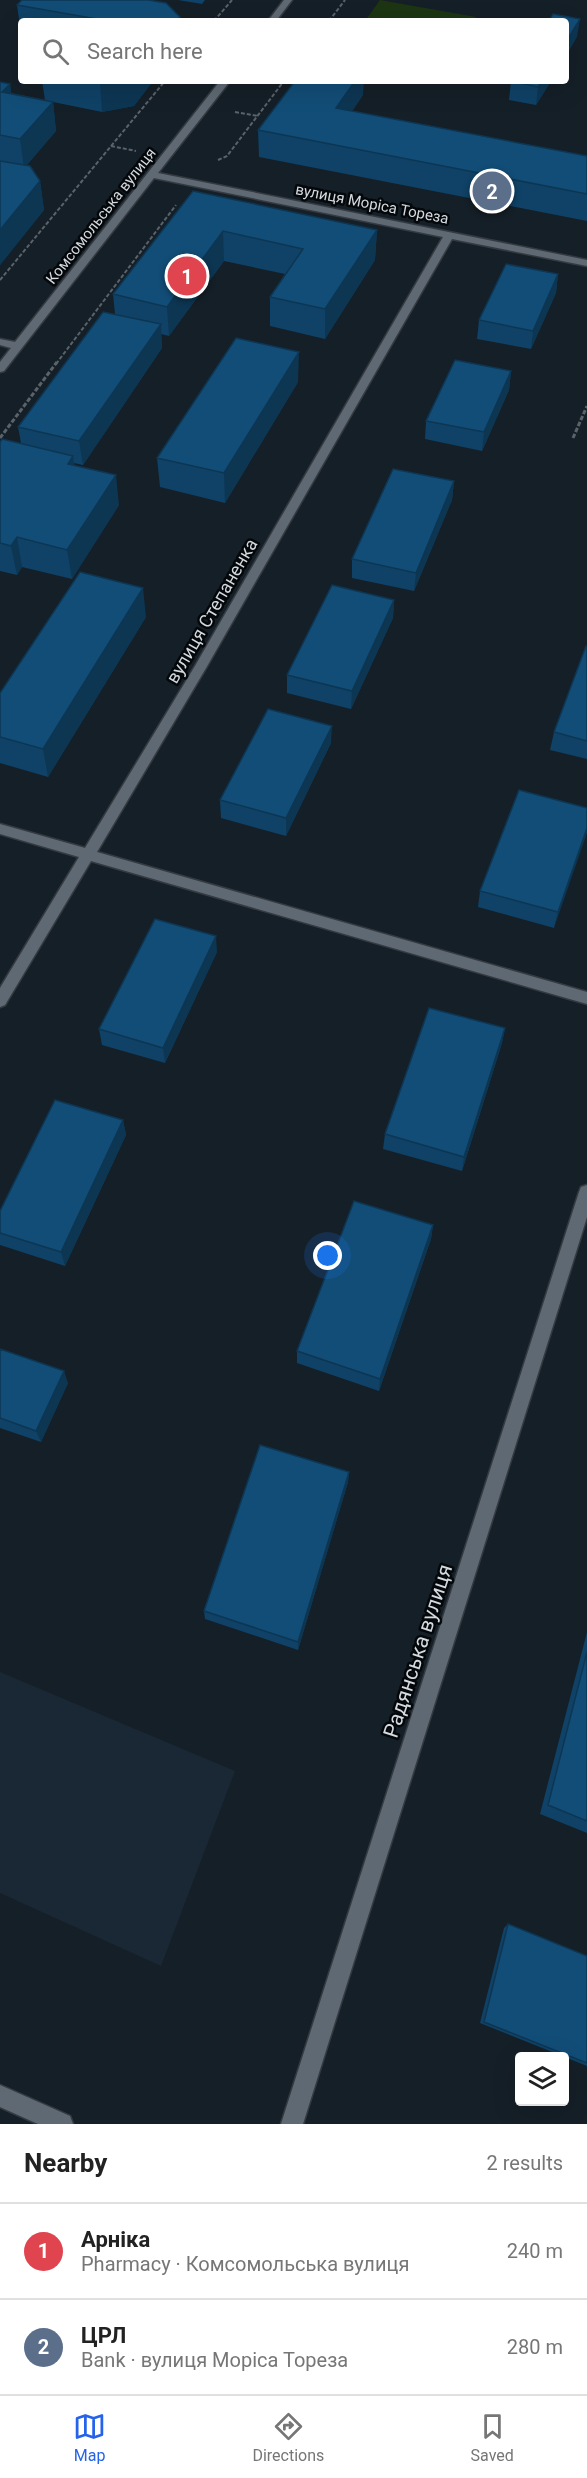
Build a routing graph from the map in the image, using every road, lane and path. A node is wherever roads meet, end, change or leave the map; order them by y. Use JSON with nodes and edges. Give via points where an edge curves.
{"nodes":[{"id":1,"x":232,"y":0,"type":"edge"},
{"id":2,"x":288,"y":0,"type":"edge"},
{"id":3,"x":345,"y":0,"type":"edge"},
{"id":4,"x":217,"y":18,"type":"edge"},
{"id":5,"x":274,"y":18,"type":"edge"},
{"id":6,"x":331,"y":18,"type":"edge"},
{"id":7,"x":163,"y":84,"type":"edge"},
{"id":8,"x":223,"y":84,"type":"edge"},
{"id":9,"x":282,"y":84,"type":"edge"},
{"id":10,"x":152,"y":175,"type":"junction"},
{"id":11,"x":192,"y":183,"type":"junction"},
{"id":12,"x":449,"y":235,"type":"junction"},
{"id":13,"x":587,"y":263,"type":"edge"},
{"id":14,"x":0,"y":280,"type":"edge"},
{"id":15,"x":0,"y":342,"type":"edge"},
{"id":16,"x":18,"y":346,"type":"junction"},
{"id":17,"x":0,"y":369,"type":"edge"},
{"id":18,"x":587,"y":406,"type":"edge"},
{"id":19,"x":0,"y":438,"type":"edge"},
{"id":20,"x":573,"y":438,"type":"dead end"},
{"id":21,"x":0,"y":829,"type":"edge"},
{"id":22,"x":587,"y":998,"type":"edge"},
{"id":23,"x":0,"y":1001,"type":"edge"},
{"id":24,"x":587,"y":1192,"type":"edge"},
{"id":25,"x":0,"y":2096,"type":"edge"},
{"id":26,"x":62,"y":2124,"type":"edge"},
{"id":27,"x":292,"y":2124,"type":"edge"}],
"edges":[{"from":1,"to":4,"type":"path"},
{"from":2,"to":5,"type":"street"},
{"from":3,"to":6,"type":"path"},
{"from":7,"to":14,"type":"path"},
{"from":8,"to":10,"type":"street","name":"Комсомольська вулиця"},
{"from":9,"to":11,"type":"path","via":[[227,156]]},
{"from":10,"to":11,"type":"street","name":"вулиця Моріса Тореза"},
{"from":10,"to":16,"type":"street","name":"Комсомольська вулиця"},
{"from":11,"to":12,"type":"street","name":"вулиця Моріса Тореза"},
{"from":11,"to":19,"type":"path"},
{"from":12,"to":13,"type":"street","name":"вулиця Моріса Тореза"},
{"from":12,"to":23,"type":"street","name":"вулиця Степаненка","via":[[200,668]]},
{"from":15,"to":16,"type":"street"},
{"from":16,"to":17,"type":"street","name":"Комсомольська вулиця"},
{"from":18,"to":20,"type":"path"},
{"from":21,"to":22,"type":"street"},
{"from":24,"to":27,"type":"street","name":"Радянська вулиця"},
{"from":25,"to":26,"type":"street"}]}
